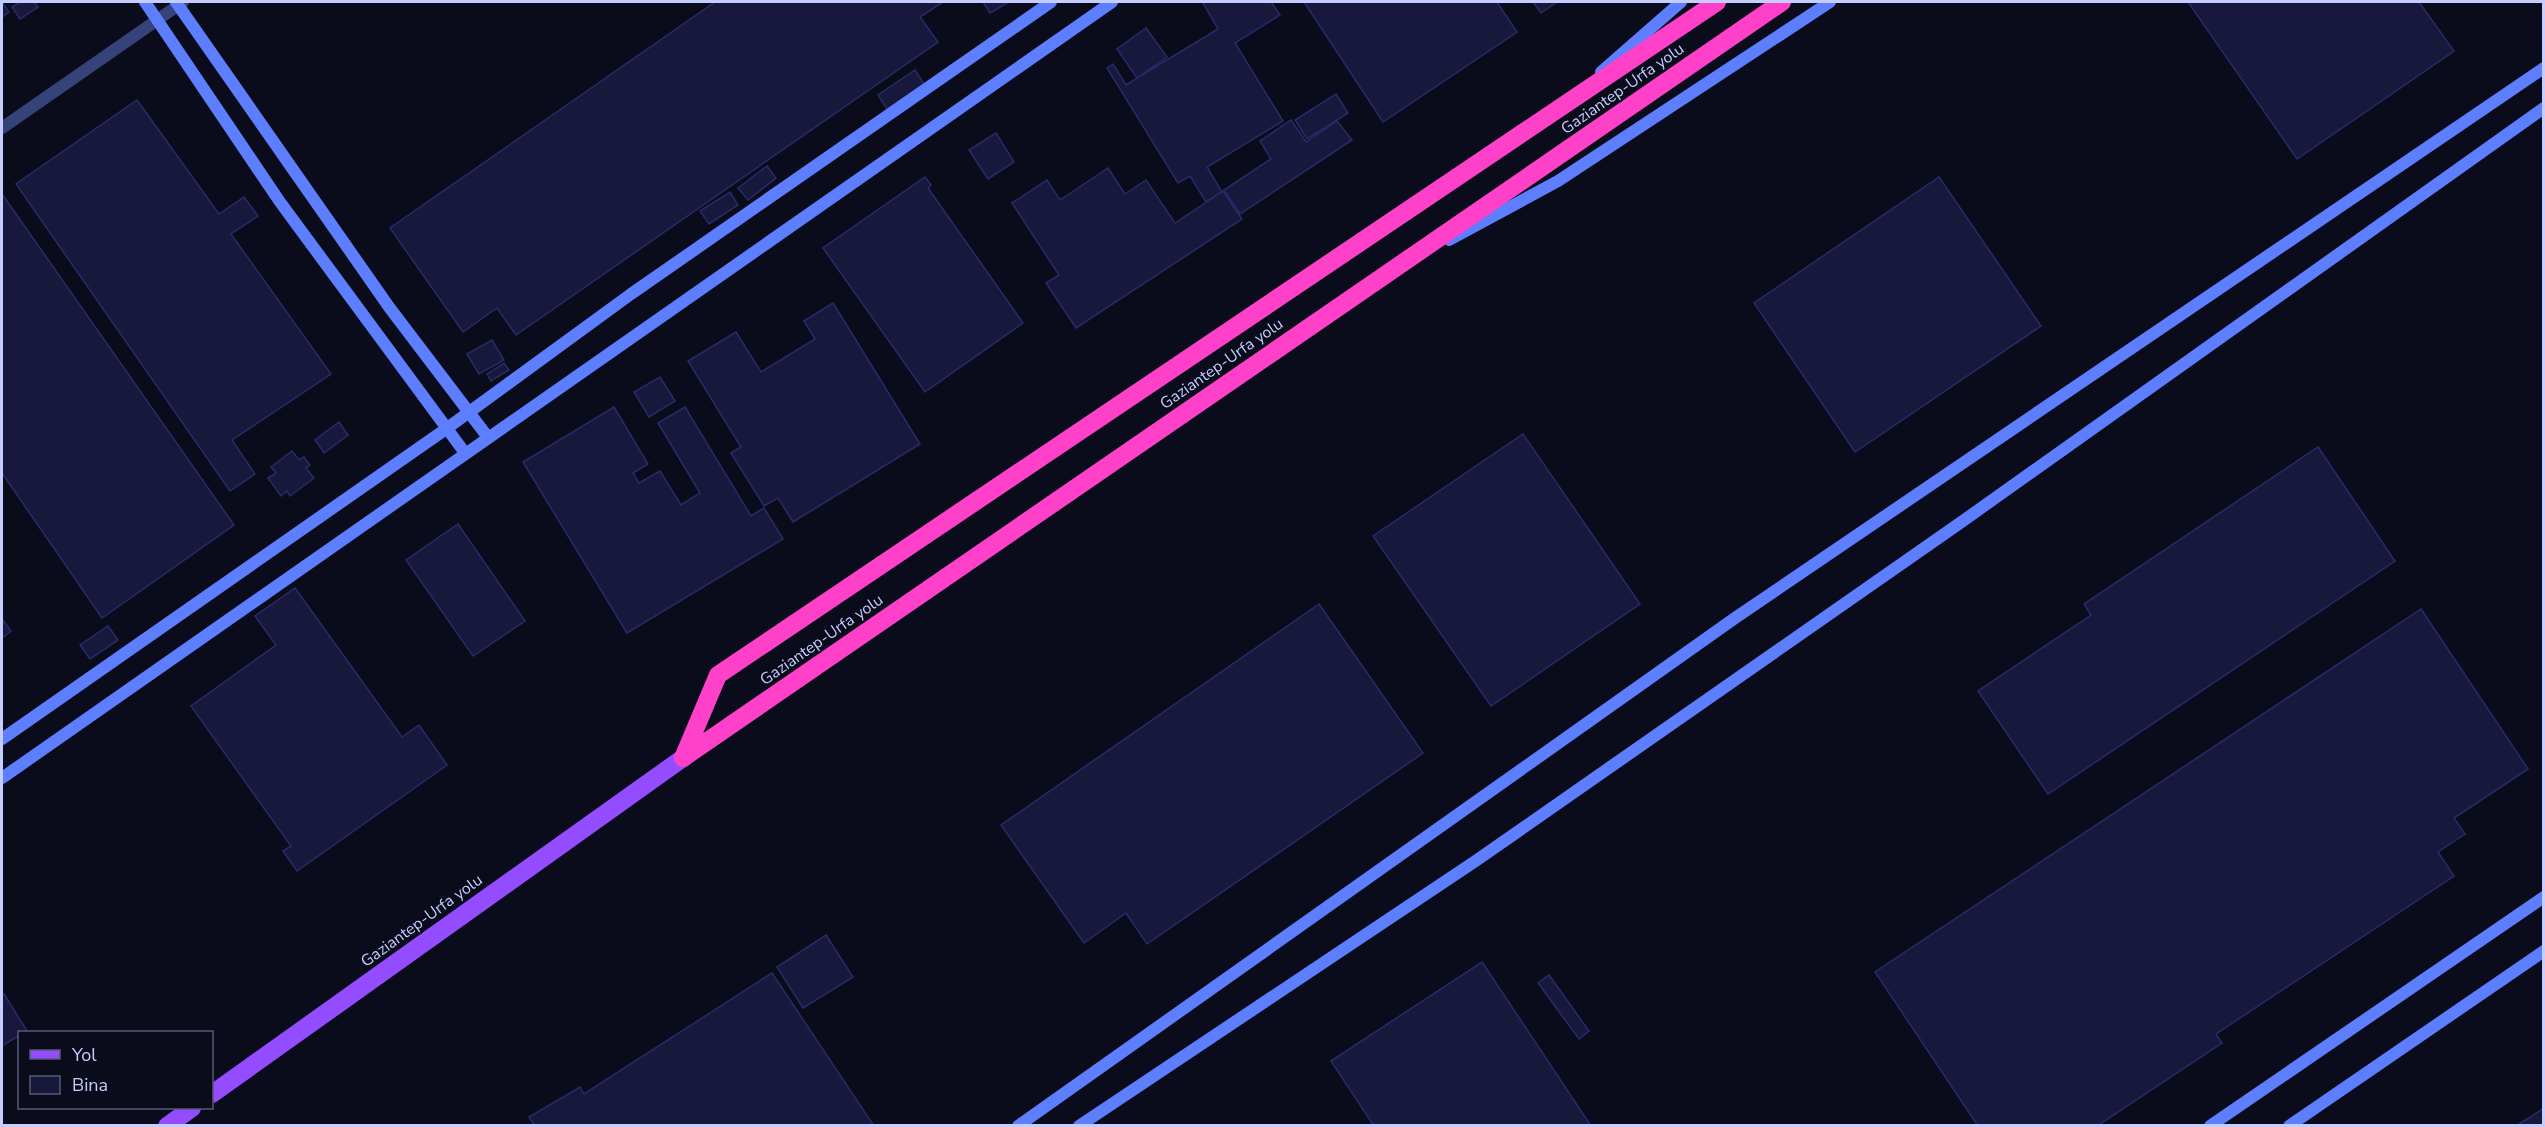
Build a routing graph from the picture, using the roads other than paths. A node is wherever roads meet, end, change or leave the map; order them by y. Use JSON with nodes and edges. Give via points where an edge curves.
{"nodes":[{"id":1,"x":145,"y":2,"type":"edge"},
{"id":2,"x":1051,"y":2,"type":"edge"},
{"id":3,"x":1112,"y":2,"type":"edge"},
{"id":4,"x":1681,"y":2,"type":"edge"},
{"id":5,"x":1717,"y":2,"type":"edge"},
{"id":6,"x":1782,"y":2,"type":"edge"},
{"id":7,"x":1830,"y":2,"type":"edge"},
{"id":8,"x":179,"y":3,"type":"edge"},
{"id":9,"x":156,"y":20,"type":"junction"},
{"id":10,"x":2544,"y":68,"type":"edge"},
{"id":11,"x":1562,"y":106,"type":"junction"},
{"id":12,"x":2544,"y":108,"type":"edge"},
{"id":13,"x":2,"y":128,"type":"edge"},
{"id":14,"x":1382,"y":277,"type":"junction"},
{"id":15,"x":468,"y":413,"type":"junction"},
{"id":16,"x":446,"y":429,"type":"junction"},
{"id":17,"x":487,"y":436,"type":"junction"},
{"id":18,"x":465,"y":453,"type":"junction"},
{"id":19,"x":2,"y":739,"type":"edge"},
{"id":20,"x":683,"y":758,"type":"junction"},
{"id":21,"x":2,"y":778,"type":"edge"},
{"id":22,"x":2544,"y":897,"type":"edge"},
{"id":23,"x":2544,"y":951,"type":"edge"},
{"id":24,"x":213,"y":1093,"type":"edge"},
{"id":25,"x":189,"y":1109,"type":"edge"},
{"id":26,"x":167,"y":1125,"type":"edge"},
{"id":27,"x":1018,"y":1125,"type":"edge"},
{"id":28,"x":1079,"y":1125,"type":"edge"},
{"id":29,"x":2210,"y":1125,"type":"edge"},
{"id":30,"x":2289,"y":1125,"type":"edge"}],
"edges":[{"from":1,"to":9,"type":"street"},
{"from":2,"to":15,"type":"street","via":[[631,294]]},
{"from":3,"to":17,"type":"street"},
{"from":4,"to":11,"type":"street"},
{"from":5,"to":11,"type":"highway","name":"Gaziantep-Urfa yolu"},
{"from":6,"to":14,"type":"highway","name":"Gaziantep-Urfa yolu"},
{"from":7,"to":14,"type":"street","via":[[1558,181]]},
{"from":8,"to":9,"type":"street"},
{"from":8,"to":15,"type":"street","via":[[389,307]]},
{"from":9,"to":13,"type":"street"},
{"from":9,"to":16,"type":"street","via":[[280,202]]},
{"from":10,"to":27,"type":"street","via":[[1736,618]]},
{"from":11,"to":20,"type":"highway","name":"Gaziantep-Urfa yolu","via":[[718,675]]},
{"from":12,"to":28,"type":"street","via":[[1487,853]]},
{"from":14,"to":20,"type":"highway","name":"Gaziantep-Urfa yolu"},
{"from":15,"to":16,"type":"street"},
{"from":15,"to":17,"type":"street"},
{"from":16,"to":18,"type":"street"},
{"from":16,"to":19,"type":"street"},
{"from":17,"to":18,"type":"street"},
{"from":18,"to":21,"type":"street"},
{"from":20,"to":24,"type":"main road","name":"Gaziantep-Urfa yolu"},
{"from":22,"to":29,"type":"street"},
{"from":23,"to":30,"type":"street"},
{"from":25,"to":26,"type":"main road"}]}
